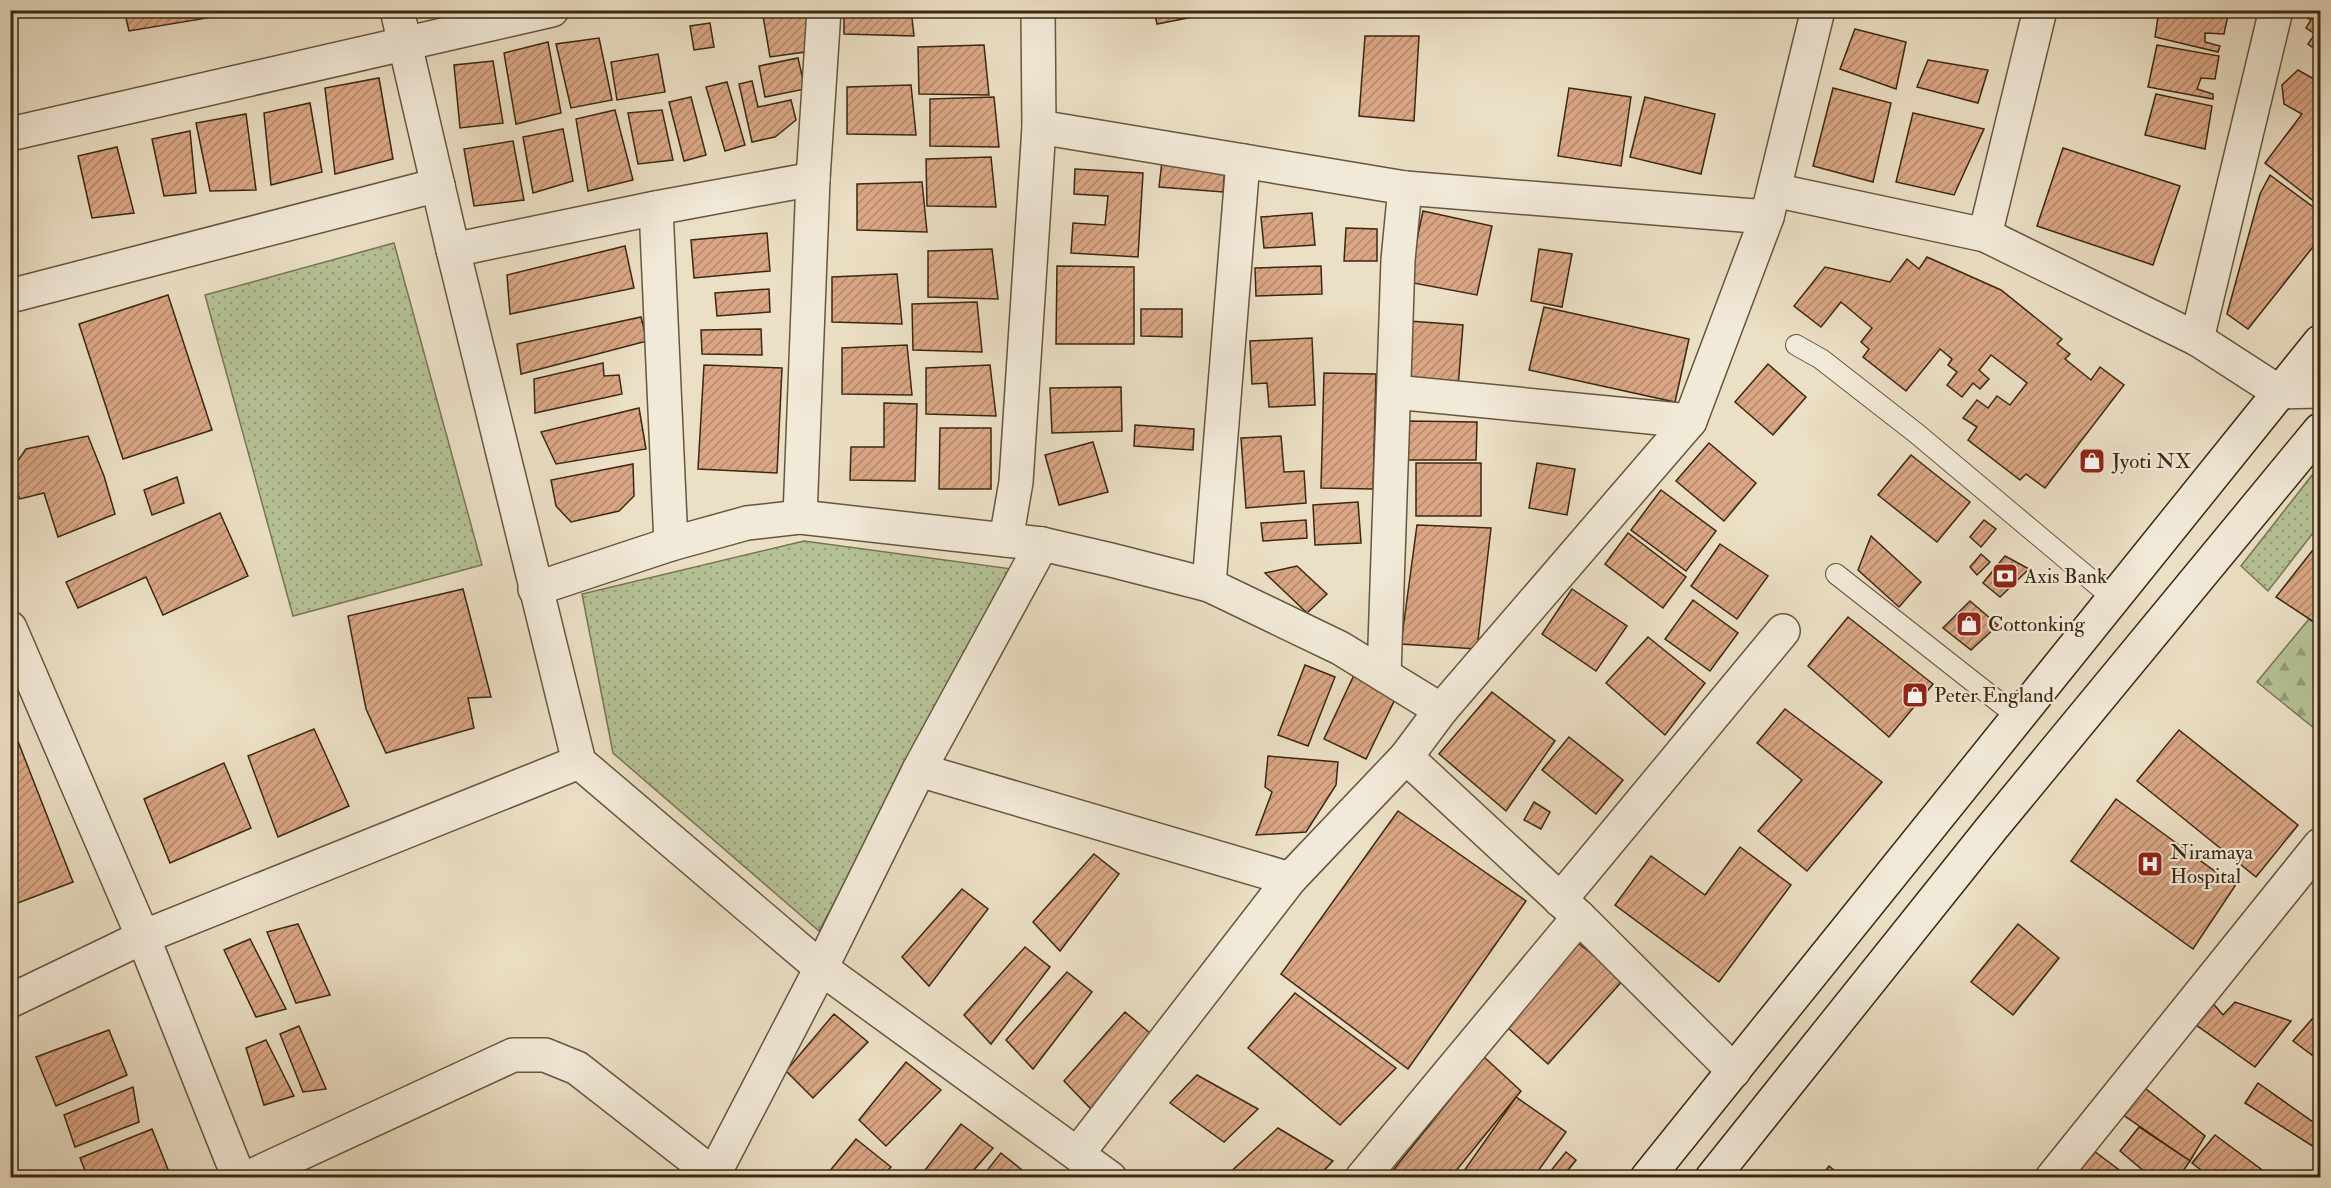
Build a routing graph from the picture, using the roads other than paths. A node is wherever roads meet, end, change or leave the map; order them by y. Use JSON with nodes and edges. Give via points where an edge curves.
{"nodes":[{"id":1,"x":397,"y":10,"type":"edge"},
{"id":2,"x":552,"y":10,"type":"edge"},
{"id":3,"x":824,"y":10,"type":"edge"},
{"id":4,"x":1038,"y":10,"type":"edge"},
{"id":5,"x":1818,"y":10,"type":"edge"},
{"id":6,"x":2040,"y":10,"type":"edge"},
{"id":7,"x":2276,"y":10,"type":"edge"},
{"id":8,"x":405,"y":45,"type":"junction"},
{"id":9,"x":1039,"y":127,"type":"junction"},
{"id":10,"x":10,"y":134,"type":"edge"},
{"id":11,"x":1244,"y":161,"type":"junction"},
{"id":12,"x":813,"y":178,"type":"junction"},
{"id":13,"x":438,"y":185,"type":"junction"},
{"id":14,"x":1405,"y":188,"type":"junction"},
{"id":15,"x":1771,"y":204,"type":"junction"},
{"id":16,"x":656,"y":208,"type":"junction"},
{"id":17,"x":1985,"y":235,"type":"junction"},
{"id":18,"x":453,"y":250,"type":"junction"},
{"id":19,"x":10,"y":296,"type":"edge"},
{"id":20,"x":2197,"y":339,"type":"junction"},
{"id":21,"x":2320,"y":342,"type":"edge"},
{"id":22,"x":1796,"y":345,"type":"dead end"},
{"id":23,"x":2320,"y":391,"type":"edge"},
{"id":24,"x":1394,"y":392,"type":"junction"},
{"id":25,"x":2279,"y":392,"type":"junction"},
{"id":26,"x":1690,"y":421,"type":"junction"},
{"id":27,"x":2320,"y":430,"type":"edge"},
{"id":28,"x":800,"y":517,"type":"junction"},
{"id":29,"x":1006,"y":540,"type":"junction"},
{"id":30,"x":671,"y":544,"type":"junction"},
{"id":31,"x":1042,"y":544,"type":"junction"},
{"id":32,"x":1836,"y":574,"type":"dead end"},
{"id":33,"x":1209,"y":585,"type":"junction"},
{"id":34,"x":535,"y":589,"type":"junction"},
{"id":35,"x":2114,"y":599,"type":"junction"},
{"id":36,"x":10,"y":628,"type":"edge"},
{"id":37,"x":1783,"y":631,"type":"dead end"},
{"id":38,"x":1384,"y":675,"type":"junction"},
{"id":39,"x":1441,"y":710,"type":"junction"},
{"id":40,"x":2018,"y":717,"type":"junction"},
{"id":41,"x":1406,"y":757,"type":"junction"},
{"id":42,"x":579,"y":762,"type":"junction"},
{"id":43,"x":920,"y":770,"type":"junction"},
{"id":44,"x":2315,"y":863,"type":"edge"},
{"id":45,"x":1290,"y":879,"type":"junction"},
{"id":46,"x":1569,"y":908,"type":"junction"},
{"id":47,"x":143,"y":937,"type":"junction"},
{"id":48,"x":821,"y":968,"type":"junction"},
{"id":49,"x":10,"y":1001,"type":"edge"},
{"id":50,"x":1734,"y":1071,"type":"junction"},
{"id":51,"x":1078,"y":1154,"type":"junction"},
{"id":52,"x":713,"y":1176,"type":"edge"},
{"id":53,"x":239,"y":1178,"type":"edge"},
{"id":54,"x":247,"y":1178,"type":"edge"},
{"id":55,"x":1110,"y":1178,"type":"edge"},
{"id":56,"x":1362,"y":1178,"type":"edge"},
{"id":57,"x":1647,"y":1178,"type":"edge"},
{"id":58,"x":1712,"y":1178,"type":"edge"},
{"id":59,"x":2052,"y":1178,"type":"edge"}],
"edges":[{"from":1,"to":8,"type":"street"},
{"from":2,"to":8,"type":"street"},
{"from":3,"to":12,"type":"street"},
{"from":4,"to":9,"type":"street"},
{"from":5,"to":15,"type":"street"},
{"from":6,"to":17,"type":"street"},
{"from":7,"to":20,"type":"street"},
{"from":8,"to":10,"type":"street"},
{"from":8,"to":13,"type":"street"},
{"from":9,"to":11,"type":"street"},
{"from":9,"to":29,"type":"street","via":[[1016,482]]},
{"from":11,"to":14,"type":"street"},
{"from":11,"to":33,"type":"street"},
{"from":12,"to":16,"type":"street"},
{"from":12,"to":28,"type":"street"},
{"from":13,"to":18,"type":"street"},
{"from":13,"to":19,"type":"street"},
{"from":14,"to":15,"type":"street"},
{"from":14,"to":24,"type":"street","via":[[1398,260]]},
{"from":15,"to":17,"type":"street"},
{"from":15,"to":26,"type":"street"},
{"from":16,"to":18,"type":"street"},
{"from":16,"to":30,"type":"street"},
{"from":17,"to":20,"type":"street"},
{"from":18,"to":34,"type":"street"},
{"from":20,"to":25,"type":"street"},
{"from":21,"to":25,"type":"street"},
{"from":22,"to":35,"type":"lane","via":[[1821,359],[1916,434]]},
{"from":23,"to":25,"type":"street"},
{"from":24,"to":26,"type":"street"},
{"from":24,"to":38,"type":"street"},
{"from":25,"to":35,"type":"street"},
{"from":26,"to":39,"type":"street"},
{"from":27,"to":58,"type":"street","via":[[1983,838]]},
{"from":28,"to":29,"type":"street"},
{"from":28,"to":30,"type":"street","via":[[747,523]]},
{"from":29,"to":31,"type":"street"},
{"from":30,"to":34,"type":"street"},
{"from":31,"to":33,"type":"street"},
{"from":31,"to":43,"type":"street"},
{"from":32,"to":40,"type":"lane"},
{"from":33,"to":38,"type":"street","via":[[1340,648]]},
{"from":34,"to":42,"type":"street"},
{"from":35,"to":40,"type":"street"},
{"from":36,"to":47,"type":"street"},
{"from":37,"to":46,"type":"street"},
{"from":38,"to":39,"type":"street"},
{"from":39,"to":41,"type":"street"},
{"from":40,"to":50,"type":"street"},
{"from":41,"to":45,"type":"street"},
{"from":41,"to":46,"type":"street"},
{"from":42,"to":47,"type":"street"},
{"from":42,"to":48,"type":"street"},
{"from":43,"to":45,"type":"street"},
{"from":43,"to":48,"type":"street"},
{"from":44,"to":59,"type":"street"},
{"from":45,"to":51,"type":"street"},
{"from":46,"to":50,"type":"street"},
{"from":46,"to":56,"type":"street"},
{"from":47,"to":49,"type":"street"},
{"from":47,"to":53,"type":"street"},
{"from":48,"to":51,"type":"street"},
{"from":48,"to":52,"type":"street"},
{"from":50,"to":57,"type":"street"},
{"from":51,"to":55,"type":"street"},
{"from":52,"to":54,"type":"street","via":[[577,1068],[545,1055],[513,1055]]}]}
